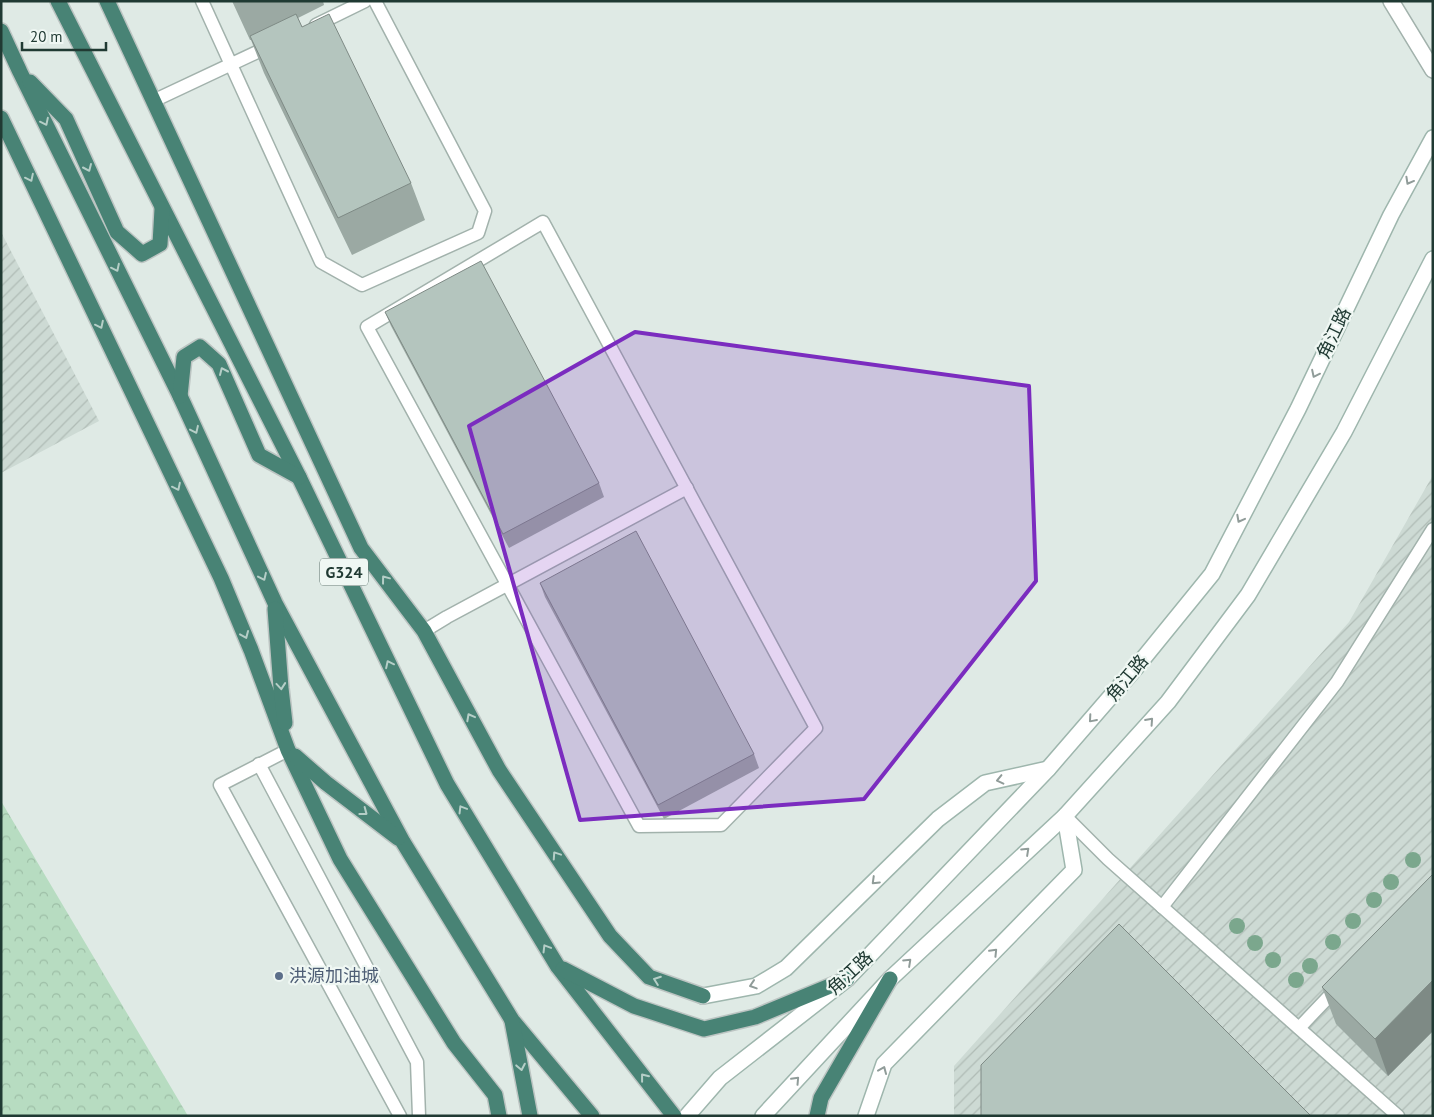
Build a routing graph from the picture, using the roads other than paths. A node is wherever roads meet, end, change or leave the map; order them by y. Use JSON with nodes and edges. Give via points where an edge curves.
{"nodes":[{"id":1,"x":58,"y":1,"type":"edge"},
{"id":2,"x":107,"y":1,"type":"edge"},
{"id":3,"x":202,"y":1,"type":"edge"},
{"id":4,"x":365,"y":1,"type":"edge"},
{"id":5,"x":375,"y":1,"type":"edge"},
{"id":6,"x":1391,"y":1,"type":"edge"},
{"id":7,"x":1,"y":31,"type":"edge"},
{"id":8,"x":303,"y":31,"type":"edge"},
{"id":9,"x":285,"y":39,"type":"edge"},
{"id":10,"x":231,"y":64,"type":"junction"},
{"id":11,"x":1433,"y":70,"type":"edge"},
{"id":12,"x":20,"y":72,"type":"junction"},
{"id":13,"x":153,"y":101,"type":"junction"},
{"id":14,"x":1,"y":118,"type":"edge"},
{"id":15,"x":1433,"y":138,"type":"edge"},
{"id":16,"x":162,"y":206,"type":"junction"},
{"id":17,"x":1433,"y":260,"type":"edge"},
{"id":18,"x":180,"y":396,"type":"junction"},
{"id":19,"x":299,"y":477,"type":"junction"},
{"id":20,"x":687,"y":488,"type":"junction"},
{"id":21,"x":1433,"y":529,"type":"edge"},
{"id":22,"x":508,"y":585,"type":"junction"},
{"id":23,"x":275,"y":602,"type":"junction"},
{"id":24,"x":424,"y":631,"type":"junction"},
{"id":25,"x":288,"y":750,"type":"junction"},
{"id":26,"x":259,"y":764,"type":"junction"},
{"id":27,"x":1048,"y":770,"type":"junction"},
{"id":28,"x":1065,"y":816,"type":"junction"},
{"id":29,"x":403,"y":842,"type":"junction"},
{"id":30,"x":1162,"y":907,"type":"junction"},
{"id":31,"x":558,"y":967,"type":"junction"},
{"id":32,"x":847,"y":979,"type":"junction"},
{"id":33,"x":890,"y":979,"type":"junction"},
{"id":34,"x":1346,"y":979,"type":"edge"},
{"id":35,"x":703,"y":996,"type":"joint"},
{"id":36,"x":512,"y":1020,"type":"junction"},
{"id":37,"x":1299,"y":1028,"type":"junction"},
{"id":38,"x":400,"y":1116,"type":"edge"},
{"id":39,"x":419,"y":1116,"type":"edge"},
{"id":40,"x":499,"y":1116,"type":"edge"},
{"id":41,"x":530,"y":1116,"type":"edge"},
{"id":42,"x":592,"y":1116,"type":"edge"},
{"id":43,"x":674,"y":1116,"type":"edge"},
{"id":44,"x":686,"y":1116,"type":"edge"},
{"id":45,"x":763,"y":1116,"type":"edge"},
{"id":46,"x":817,"y":1116,"type":"edge"},
{"id":47,"x":866,"y":1116,"type":"edge"},
{"id":48,"x":1398,"y":1116,"type":"edge"}],
"edges":[{"from":1,"to":16,"type":"highway","number":"G324"},
{"from":2,"to":13,"type":"highway"},
{"from":3,"to":10,"type":"lane"},
{"from":4,"to":8,"type":"lane"},
{"from":5,"to":10,"type":"lane","via":[[485,211],[478,232],[362,285],[321,262]]},
{"from":6,"to":11,"type":"main road"},
{"from":7,"to":12,"type":"highway"},
{"from":9,"to":10,"type":"lane"},
{"from":10,"to":13,"type":"lane"},
{"from":12,"to":16,"type":"highway","one_way":true,"via":[[66,119],[117,232],[142,254],[160,244]]},
{"from":12,"to":18,"type":"highway","one_way":true},
{"from":24,"to":13,"type":"highway","one_way":true,"via":[[361,548]]},
{"from":14,"to":25,"type":"highway","one_way":true,"via":[[221,578]]},
{"from":15,"to":27,"type":"main road","name":"角江路","one_way":true,"via":[[1391,215],[1298,409],[1212,574]]},
{"from":16,"to":19,"type":"highway","number":"G324"},
{"from":28,"to":17,"type":"main road","name":"角江路","one_way":true,"via":[[1168,702],[1248,594],[1344,432]]},
{"from":19,"to":18,"type":"highway","one_way":true,"via":[[259,455],[219,364],[200,347],[184,357]]},
{"from":18,"to":23,"type":"highway","one_way":true},
{"from":31,"to":19,"type":"highway","number":"G324","one_way":true,"via":[[447,784]]},
{"from":20,"to":22,"type":"lane"},
{"from":20,"to":22,"type":"lane","via":[[816,728],[721,825],[639,826]]},
{"from":20,"to":22,"type":"lane","via":[[543,222],[367,327]]},
{"from":21,"to":30,"type":"lane","via":[[1337,682]]},
{"from":22,"to":24,"type":"lane"},
{"from":23,"to":25,"type":"highway","one_way":true,"via":[[280,688]]},
{"from":23,"to":29,"type":"highway"},
{"from":35,"to":24,"type":"highway","one_way":true,"via":[[649,978],[610,936],[499,770]]},
{"from":25,"to":26,"type":"lane"},
{"from":25,"to":29,"type":"highway","one_way":true},
{"from":25,"to":40,"type":"highway","via":[[340,859],[454,1043],[495,1095]]},
{"from":26,"to":38,"type":"lane","via":[[220,785]]},
{"from":26,"to":39,"type":"lane","via":[[417,1062]]},
{"from":27,"to":32,"type":"main road","name":"角江路"},
{"from":27,"to":35,"type":"main road","one_way":true,"via":[[985,783],[938,819],[786,968],[756,986]]},
{"from":28,"to":30,"type":"lane"},
{"from":33,"to":28,"type":"main road","name":"角江路","one_way":true},
{"from":47,"to":28,"type":"main road","one_way":true,"via":[[884,1064],[1074,870]]},
{"from":29,"to":36,"type":"highway"},
{"from":30,"to":37,"type":"lane"},
{"from":31,"to":32,"type":"highway","via":[[634,1006],[704,1029],[755,1017]]},
{"from":43,"to":31,"type":"highway","number":"G324","one_way":true},
{"from":32,"to":44,"type":"main road","name":"角江路","via":[[720,1078]]},
{"from":45,"to":33,"type":"main road","name":"角江路","one_way":true},
{"from":33,"to":46,"type":"highway","via":[[821,1098]]},
{"from":34,"to":37,"type":"lane"},
{"from":36,"to":41,"type":"highway","one_way":true},
{"from":36,"to":42,"type":"highway"},
{"from":37,"to":48,"type":"lane"}]}
